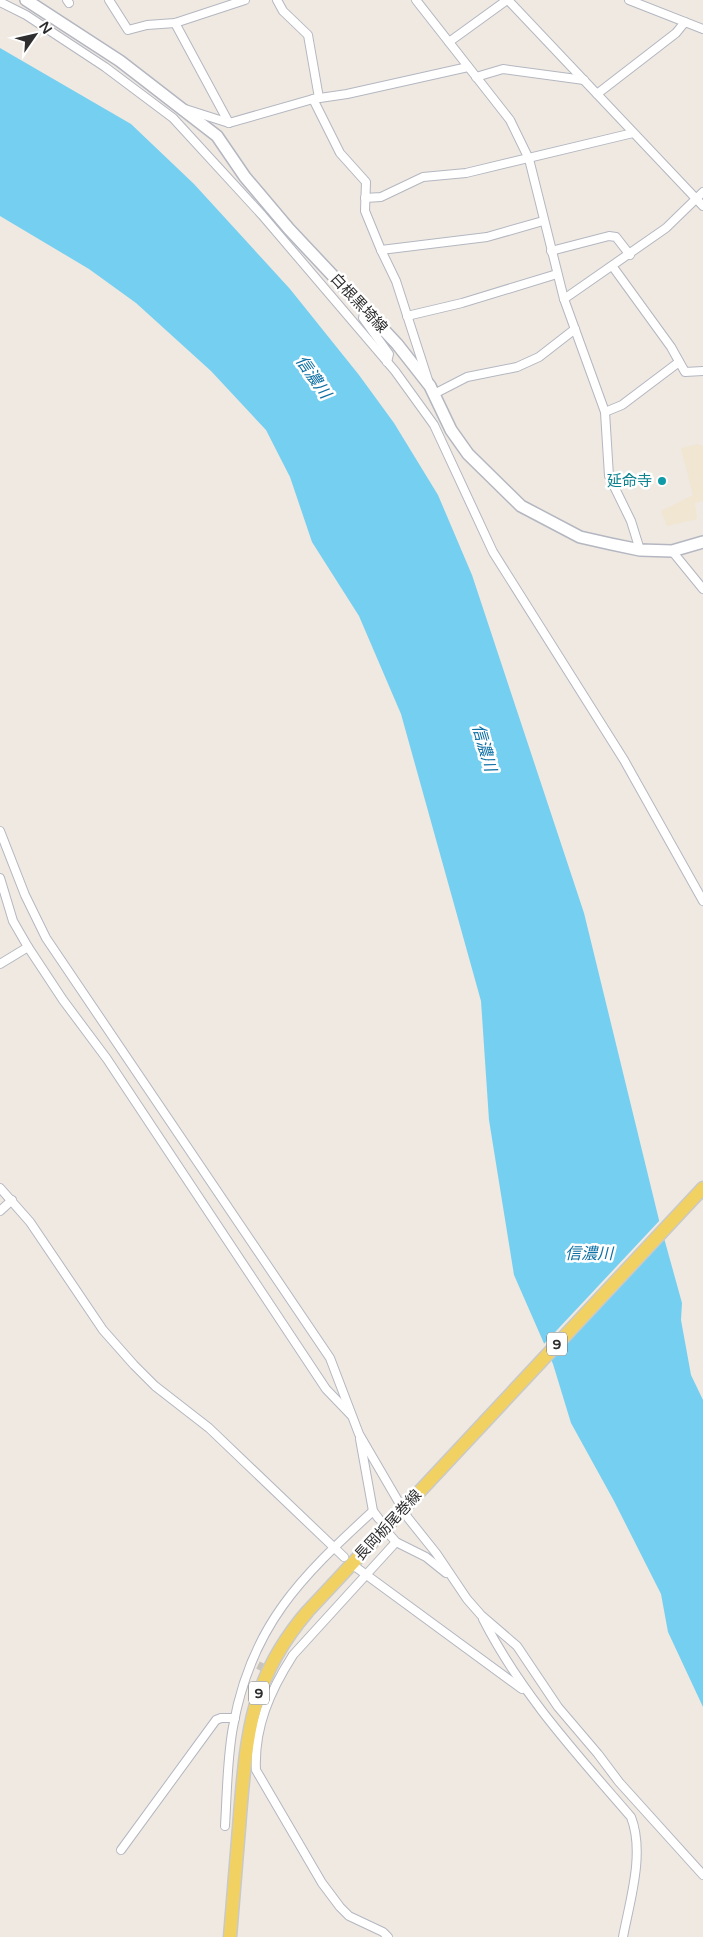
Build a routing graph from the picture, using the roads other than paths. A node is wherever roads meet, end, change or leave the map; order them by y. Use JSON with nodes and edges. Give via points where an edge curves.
{"nodes":[{"id":1,"x":26,"y":0,"type":"edge"},
{"id":2,"x":109,"y":0,"type":"edge"},
{"id":3,"x":245,"y":0,"type":"edge"},
{"id":4,"x":277,"y":0,"type":"edge"},
{"id":5,"x":416,"y":0,"type":"edge"},
{"id":6,"x":508,"y":0,"type":"edge"},
{"id":7,"x":629,"y":0,"type":"edge"},
{"id":8,"x":0,"y":2,"type":"edge"},
{"id":9,"x":685,"y":22,"type":"junction"},
{"id":10,"x":175,"y":23,"type":"junction"},
{"id":11,"x":703,"y":29,"type":"edge"},
{"id":12,"x":449,"y":42,"type":"junction"},
{"id":13,"x":468,"y":67,"type":"junction"},
{"id":14,"x":476,"y":77,"type":"junction"},
{"id":15,"x":584,"y":80,"type":"junction"},
{"id":16,"x":597,"y":94,"type":"junction"},
{"id":17,"x":316,"y":99,"type":"junction"},
{"id":18,"x":180,"y":108,"type":"junction"},
{"id":19,"x":228,"y":123,"type":"junction"},
{"id":20,"x":633,"y":133,"type":"junction"},
{"id":21,"x":529,"y":158,"type":"junction"},
{"id":22,"x":703,"y":192,"type":"edge"},
{"id":23,"x":366,"y":198,"type":"junction"},
{"id":24,"x":697,"y":199,"type":"junction"},
{"id":25,"x":703,"y":206,"type":"edge"},
{"id":26,"x":543,"y":221,"type":"junction"},
{"id":27,"x":381,"y":250,"type":"junction"},
{"id":28,"x":551,"y":251,"type":"junction"},
{"id":29,"x":630,"y":255,"type":"junction"},
{"id":30,"x":613,"y":267,"type":"junction"},
{"id":31,"x":557,"y":274,"type":"junction"},
{"id":32,"x":564,"y":299,"type":"junction"},
{"id":33,"x":365,"y":309,"type":"junction"},
{"id":34,"x":407,"y":316,"type":"junction"},
{"id":35,"x":575,"y":329,"type":"junction"},
{"id":36,"x":387,"y":362,"type":"junction"},
{"id":37,"x":679,"y":362,"type":"junction"},
{"id":38,"x":703,"y":371,"type":"edge"},
{"id":39,"x":432,"y":390,"type":"junction"},
{"id":40,"x":605,"y":412,"type":"junction"},
{"id":41,"x":703,"y":542,"type":"edge"},
{"id":42,"x":640,"y":550,"type":"junction"},
{"id":43,"x":672,"y":550,"type":"junction"},
{"id":44,"x":703,"y":589,"type":"edge"},
{"id":45,"x":0,"y":831,"type":"edge"},
{"id":46,"x":0,"y":878,"type":"edge"},
{"id":47,"x":703,"y":901,"type":"edge"},
{"id":48,"x":28,"y":947,"type":"junction"},
{"id":49,"x":0,"y":964,"type":"edge"},
{"id":50,"x":0,"y":1188,"type":"edge"},
{"id":51,"x":703,"y":1188,"type":"edge"},
{"id":52,"x":12,"y":1200,"type":"junction"},
{"id":53,"x":0,"y":1211,"type":"edge"},
{"id":54,"x":354,"y":1418,"type":"junction"},
{"id":55,"x":359,"y":1434,"type":"junction"},
{"id":56,"x":407,"y":1505,"type":"junction"},
{"id":57,"x":373,"y":1512,"type":"junction"},
{"id":58,"x":378,"y":1519,"type":"dead end"},
{"id":59,"x":389,"y":1534,"type":"dead end"},
{"id":60,"x":396,"y":1542,"type":"junction"},
{"id":61,"x":335,"y":1546,"type":"junction"},
{"id":62,"x":344,"y":1557,"type":"dead end"},
{"id":63,"x":357,"y":1568,"type":"dead end"},
{"id":64,"x":366,"y":1575,"type":"junction"},
{"id":65,"x":455,"y":1580,"type":"junction"},
{"id":66,"x":481,"y":1615,"type":"junction"},
{"id":67,"x":525,"y":1691,"type":"junction"},
{"id":68,"x":235,"y":1718,"type":"junction"},
{"id":69,"x":230,"y":1768,"type":"junction"},
{"id":70,"x":250,"y":1770,"type":"junction"},
{"id":71,"x":225,"y":1826,"type":"dead end"},
{"id":72,"x":121,"y":1850,"type":"dead end"},
{"id":73,"x":703,"y":1875,"type":"edge"},
{"id":74,"x":230,"y":1937,"type":"edge"},
{"id":75,"x":388,"y":1937,"type":"edge"},
{"id":76,"x":623,"y":1937,"type":"edge"}],
"edges":[{"from":1,"to":18,"type":"main road","name":"白根黒埼線","via":[[120,62]]},
{"from":2,"to":10,"type":"street","via":[[128,30]]},
{"from":3,"to":10,"type":"street"},
{"from":4,"to":17,"type":"street","via":[[283,11],[308,35]]},
{"from":5,"to":12,"type":"street"},
{"from":6,"to":12,"type":"street"},
{"from":6,"to":15,"type":"street"},
{"from":7,"to":9,"type":"street"},
{"from":8,"to":36,"type":"street","via":[[105,66],[173,118],[262,215]]},
{"from":9,"to":11,"type":"street"},
{"from":9,"to":16,"type":"street","via":[[676,33]]},
{"from":10,"to":19,"type":"street"},
{"from":12,"to":13,"type":"street"},
{"from":13,"to":14,"type":"street"},
{"from":13,"to":17,"type":"street"},
{"from":14,"to":15,"type":"street","via":[[503,69]]},
{"from":14,"to":21,"type":"street","via":[[510,120]]},
{"from":15,"to":16,"type":"street"},
{"from":16,"to":20,"type":"street"},
{"from":17,"to":19,"type":"street"},
{"from":17,"to":23,"type":"street","via":[[340,154],[366,182]]},
{"from":18,"to":19,"type":"street"},
{"from":18,"to":33,"type":"main road","name":"白根黒埼線","via":[[217,136],[245,177],[289,229]]},
{"from":20,"to":21,"type":"street"},
{"from":20,"to":24,"type":"street"},
{"from":21,"to":23,"type":"street","via":[[466,174],[423,177],[381,197]]},
{"from":21,"to":26,"type":"street"},
{"from":22,"to":24,"type":"street"},
{"from":23,"to":27,"type":"street","via":[[365,211]]},
{"from":24,"to":25,"type":"street"},
{"from":24,"to":29,"type":"street"},
{"from":26,"to":27,"type":"street","via":[[487,236]]},
{"from":26,"to":28,"type":"street"},
{"from":27,"to":34,"type":"street","via":[[396,281]]},
{"from":28,"to":29,"type":"street","via":[[609,236],[616,237]]},
{"from":28,"to":31,"type":"street"},
{"from":29,"to":30,"type":"street"},
{"from":30,"to":32,"type":"street"},
{"from":30,"to":37,"type":"street"},
{"from":31,"to":32,"type":"street"},
{"from":31,"to":34,"type":"street"},
{"from":32,"to":35,"type":"street"},
{"from":33,"to":36,"type":"street","via":[[363,318],[389,354]]},
{"from":33,"to":39,"type":"main road","name":"白根黒埼線"},
{"from":34,"to":39,"type":"street"},
{"from":35,"to":39,"type":"street","via":[[540,357],[517,367],[467,377]]},
{"from":35,"to":40,"type":"street"},
{"from":36,"to":47,"type":"street","via":[[434,425],[494,552],[624,760]]},
{"from":37,"to":38,"type":"street","via":[[685,372]]},
{"from":37,"to":40,"type":"street","via":[[622,405]]},
{"from":39,"to":42,"type":"main road","name":"白根黒埼線","via":[[451,430],[468,454],[526,509],[590,540]]},
{"from":40,"to":42,"type":"street","via":[[609,476],[631,521]]},
{"from":41,"to":43,"type":"main road","name":"白根黒埼線"},
{"from":42,"to":43,"type":"main road","name":"白根黒埼線"},
{"from":43,"to":44,"type":"street"},
{"from":45,"to":54,"type":"street","via":[[25,896],[46,938],[330,1358]]},
{"from":46,"to":48,"type":"street","via":[[13,921]]},
{"from":48,"to":49,"type":"street"},
{"from":48,"to":54,"type":"street","via":[[107,1059],[326,1389]]},
{"from":50,"to":52,"type":"street"},
{"from":51,"to":56,"type":"main road","name":"長岡栃尾巻線","number":"9"},
{"from":52,"to":53,"type":"street"},
{"from":52,"to":61,"type":"street","via":[[102,1330],[134,1365],[155,1386],[216,1433]]},
{"from":54,"to":55,"type":"street"},
{"from":55,"to":56,"type":"street"},
{"from":55,"to":57,"type":"street"},
{"from":56,"to":65,"type":"street"},
{"from":56,"to":70,"type":"main road","name":"長岡栃尾巻線","number":"9","via":[[303,1616],[274,1656],[254,1706],[247,1736]]},
{"from":57,"to":58,"type":"street"},
{"from":57,"to":61,"type":"street"},
{"from":59,"to":60,"type":"street"},
{"from":60,"to":64,"type":"street"},
{"from":60,"to":65,"type":"street","via":[[426,1557]]},
{"from":61,"to":62,"type":"street"},
{"from":61,"to":68,"type":"street","via":[[288,1597],[270,1622]]},
{"from":63,"to":64,"type":"street"},
{"from":64,"to":67,"type":"street"},
{"from":64,"to":70,"type":"street","via":[[277,1674],[263,1712]]},
{"from":65,"to":66,"type":"street"},
{"from":66,"to":67,"type":"street"},
{"from":66,"to":73,"type":"street","via":[[517,1646],[558,1707],[618,1782]]},
{"from":67,"to":76,"type":"street","via":[[631,1817],[635,1827],[636,1859]]},
{"from":68,"to":69,"type":"street"},
{"from":68,"to":72,"type":"street","via":[[216,1720]]},
{"from":69,"to":70,"type":"street"},
{"from":69,"to":71,"type":"street"},
{"from":70,"to":74,"type":"main road","name":"長岡栃尾巻線","number":"9"},
{"from":70,"to":75,"type":"street","via":[[340,1907]]}]}
